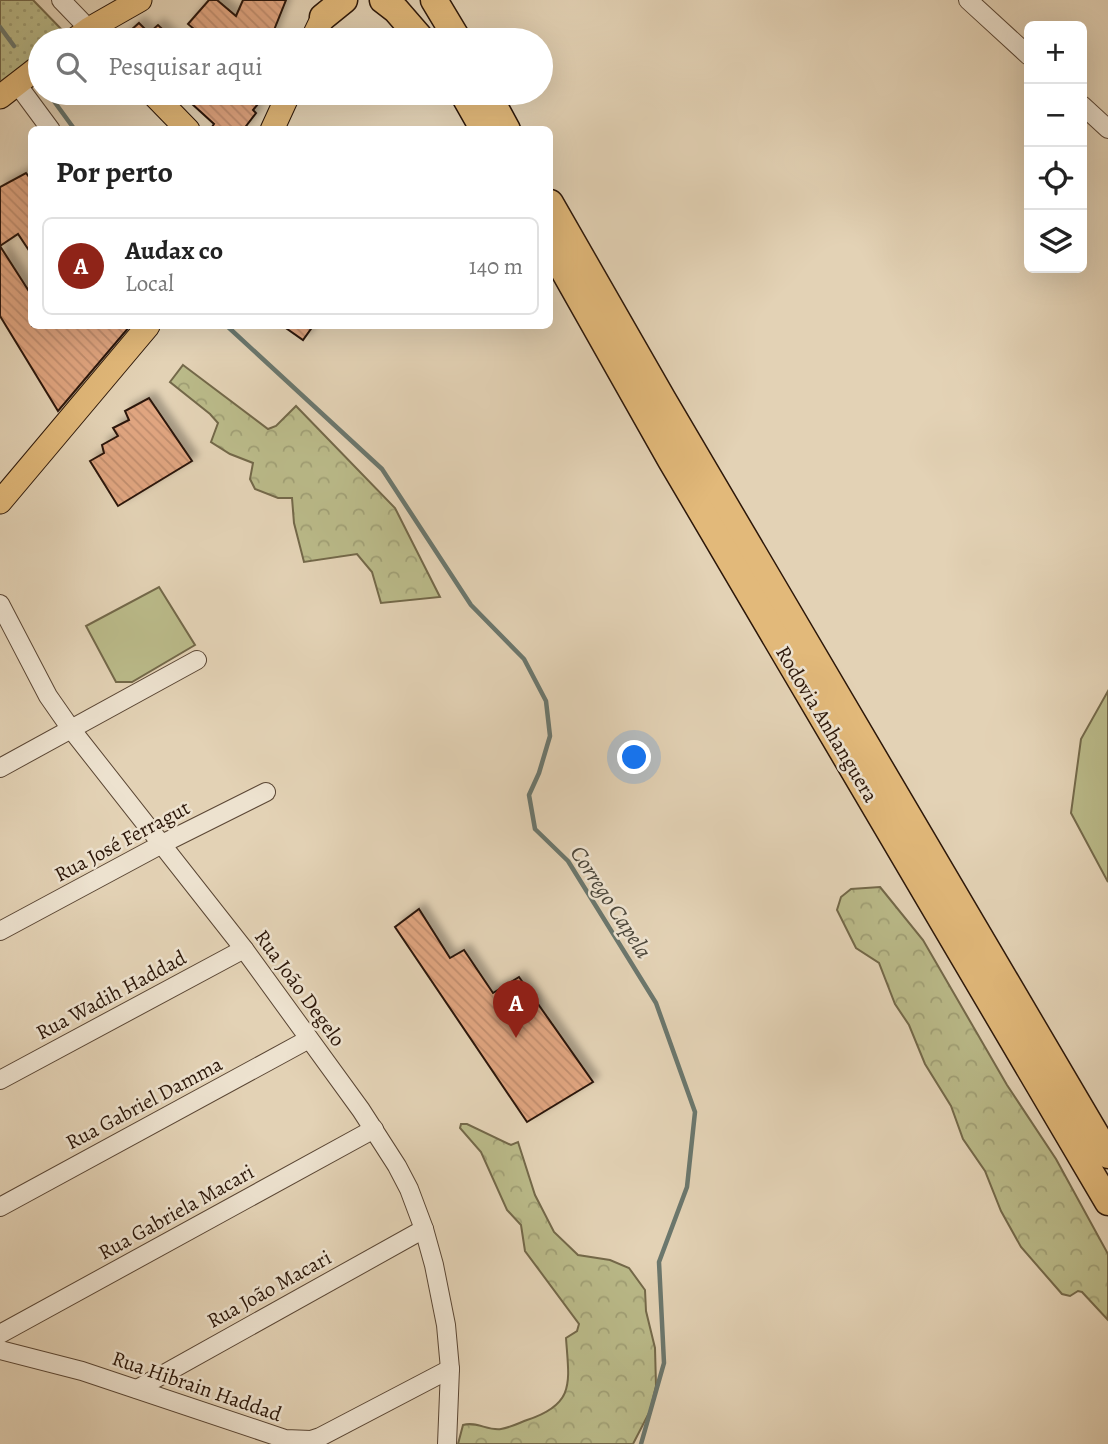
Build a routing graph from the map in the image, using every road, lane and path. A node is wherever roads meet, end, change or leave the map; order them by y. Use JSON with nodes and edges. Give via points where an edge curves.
{"nodes":[{"id":1,"x":61,"y":0,"type":"edge"},
{"id":2,"x":140,"y":0,"type":"edge"},
{"id":3,"x":344,"y":0,"type":"edge"},
{"id":4,"x":383,"y":0,"type":"edge"},
{"id":5,"x":409,"y":0,"type":"edge"},
{"id":6,"x":434,"y":0,"type":"edge"},
{"id":7,"x":968,"y":0,"type":"edge"},
{"id":8,"x":322,"y":19,"type":"edge"},
{"id":9,"x":82,"y":28,"type":"edge"},
{"id":10,"x":100,"y":28,"type":"edge"},
{"id":11,"x":412,"y":28,"type":"edge"},
{"id":12,"x":425,"y":28,"type":"edge"},
{"id":13,"x":451,"y":28,"type":"edge"},
{"id":14,"x":1024,"y":51,"type":"edge"},
{"id":15,"x":28,"y":76,"type":"edge"},
{"id":16,"x":9,"y":91,"type":"edge"},
{"id":17,"x":164,"y":105,"type":"edge"},
{"id":18,"x":283,"y":105,"type":"edge"},
{"id":19,"x":470,"y":105,"type":"edge"},
{"id":20,"x":493,"y":105,"type":"edge"},
{"id":21,"x":1087,"y":110,"type":"edge"},
{"id":22,"x":47,"y":126,"type":"edge"},
{"id":23,"x":184,"y":126,"type":"edge"},
{"id":24,"x":274,"y":126,"type":"edge"},
{"id":25,"x":482,"y":126,"type":"edge"},
{"id":26,"x":505,"y":126,"type":"edge"},
{"id":27,"x":1108,"y":129,"type":"edge"},
{"id":28,"x":553,"y":208,"type":"edge"},
{"id":29,"x":553,"y":251,"type":"edge"},
{"id":30,"x":145,"y":329,"type":"edge"},
{"id":31,"x":0,"y":502,"type":"edge"},
{"id":32,"x":0,"y":604,"type":"edge"},
{"id":33,"x":197,"y":660,"type":"dead end"},
{"id":34,"x":71,"y":729,"type":"junction"},
{"id":35,"x":0,"y":768,"type":"edge"},
{"id":36,"x":266,"y":792,"type":"dead end"},
{"id":37,"x":162,"y":845,"type":"junction"},
{"id":38,"x":0,"y":931,"type":"edge"},
{"id":39,"x":244,"y":949,"type":"junction"},
{"id":40,"x":309,"y":1039,"type":"junction"},
{"id":41,"x":0,"y":1080,"type":"edge"},
{"id":42,"x":374,"y":1129,"type":"junction"},
{"id":43,"x":1108,"y":1155,"type":"edge"},
{"id":44,"x":1108,"y":1202,"type":"edge"},
{"id":45,"x":0,"y":1207,"type":"edge"},
{"id":46,"x":424,"y":1230,"type":"junction"},
{"id":47,"x":0,"y":1334,"type":"edge"},
{"id":48,"x":0,"y":1350,"type":"edge"},
{"id":49,"x":450,"y":1369,"type":"junction"},
{"id":50,"x":136,"y":1389,"type":"junction"},
{"id":51,"x":447,"y":1444,"type":"edge"}],
"edges":[{"from":1,"to":9,"type":"street"},
{"from":2,"to":10,"type":"main road"},
{"from":3,"to":8,"type":"highway"},
{"from":4,"to":11,"type":"highway"},
{"from":5,"to":12,"type":"highway"},
{"from":6,"to":13,"type":"highway"},
{"from":7,"to":14,"type":"street"},
{"from":15,"to":16,"type":"main road"},
{"from":16,"to":22,"type":"street"},
{"from":17,"to":23,"type":"main road"},
{"from":18,"to":24,"type":"main road"},
{"from":19,"to":25,"type":"highway"},
{"from":20,"to":26,"type":"highway"},
{"from":21,"to":27,"type":"street"},
{"from":28,"to":43,"type":"highway","name":"Rodovia Anhanguera"},
{"from":29,"to":44,"type":"highway","name":"Rodovia Anhanguera"},
{"from":30,"to":31,"type":"main road"},
{"from":32,"to":34,"type":"street","name":"Rua João Degelo","via":[[48,696]]},
{"from":33,"to":34,"type":"street"},
{"from":34,"to":35,"type":"street"},
{"from":34,"to":37,"type":"street","name":"Rua João Degelo"},
{"from":36,"to":37,"type":"street","name":"Rua José Ferragut"},
{"from":37,"to":38,"type":"street","name":"Rua José Ferragut"},
{"from":37,"to":39,"type":"street","name":"Rua João Degelo"},
{"from":39,"to":40,"type":"street","name":"Rua João Degelo"},
{"from":39,"to":41,"type":"street","name":"Rua Wadih Haddad"},
{"from":40,"to":42,"type":"street","name":"Rua João Degelo"},
{"from":40,"to":45,"type":"street","name":"Rua Gabriel Damma"},
{"from":42,"to":46,"type":"street","name":"Rua João Degelo","via":[[403,1177]]},
{"from":42,"to":47,"type":"street","name":"Rua Gabriela Macari"},
{"from":46,"to":49,"type":"street","name":"Rua João Degelo","via":[[446,1325]]},
{"from":46,"to":50,"type":"street","name":"Rua João Macari"},
{"from":48,"to":50,"type":"street","name":"Rua Hibrain Haddad"},
{"from":49,"to":50,"type":"street","name":"Rua Hibrain Haddad","via":[[311,1440],[285,1439]]},
{"from":49,"to":51,"type":"street","name":"Rua João Degelo"}]}
